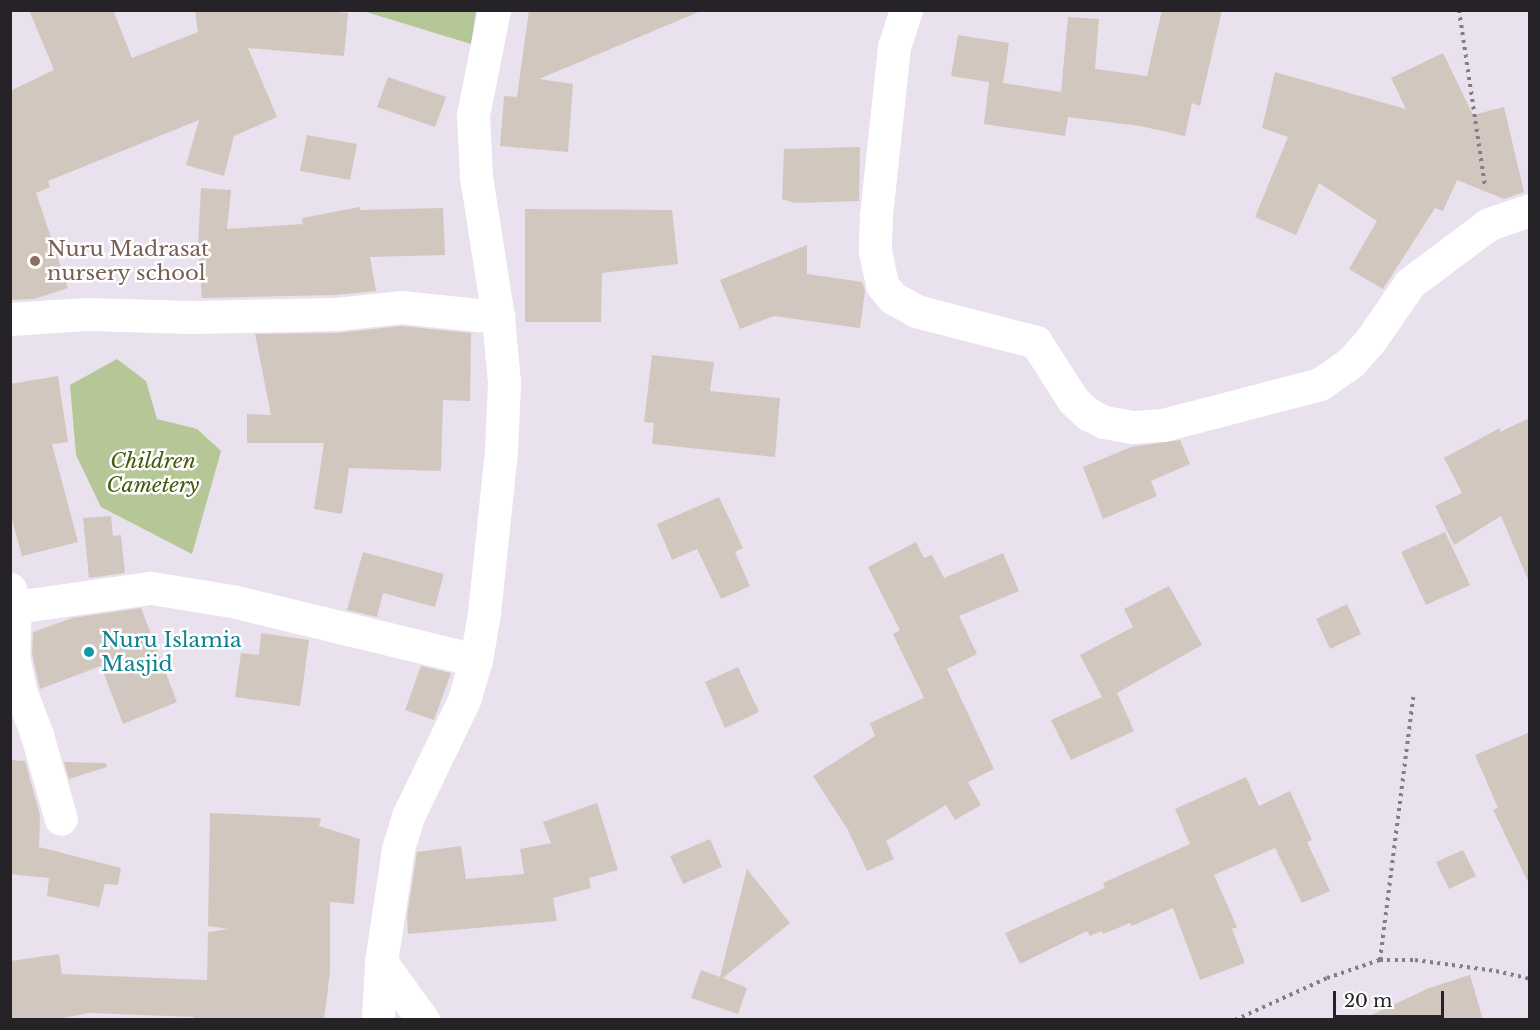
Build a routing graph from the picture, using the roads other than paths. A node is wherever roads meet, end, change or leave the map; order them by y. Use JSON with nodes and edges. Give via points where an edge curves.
{"nodes":[{"id":1,"x":494,"y":10,"type":"edge"},
{"id":2,"x":906,"y":10,"type":"edge"},
{"id":3,"x":1530,"y":210,"type":"edge"},
{"id":4,"x":498,"y":318,"type":"junction"},
{"id":5,"x":10,"y":319,"type":"edge"},
{"id":6,"x":13,"y":598,"type":"edge"},
{"id":7,"x":476,"y":660,"type":"junction"},
{"id":8,"x":61,"y":819,"type":"dead end"},
{"id":9,"x":381,"y":962,"type":"junction"},
{"id":10,"x":378,"y":1020,"type":"edge"},
{"id":11,"x":423,"y":1020,"type":"edge"}],
"edges":[{"from":1,"to":4,"type":"street","via":[[473,115],[476,176]]},
{"from":2,"to":3,"type":"street","via":[[894,47],[876,215],[875,251],[882,285],[893,298],[916,311],[1036,342],[1072,400],[1104,422],[1133,428],[1163,425],[1320,384],[1351,362],[1370,341],[1410,283],[1489,224]]},
{"from":4,"to":5,"type":"street","via":[[401,307],[336,314],[86,314]]},
{"from":4,"to":7,"type":"street","via":[[504,382],[501,452]]},
{"from":6,"to":7,"type":"street","via":[[150,588],[232,601]]},
{"from":6,"to":8,"type":"street","via":[[13,656],[20,690]]},
{"from":7,"to":9,"type":"street","via":[[464,700],[404,827]]},
{"from":9,"to":10,"type":"street"},
{"from":9,"to":11,"type":"street"}]}
